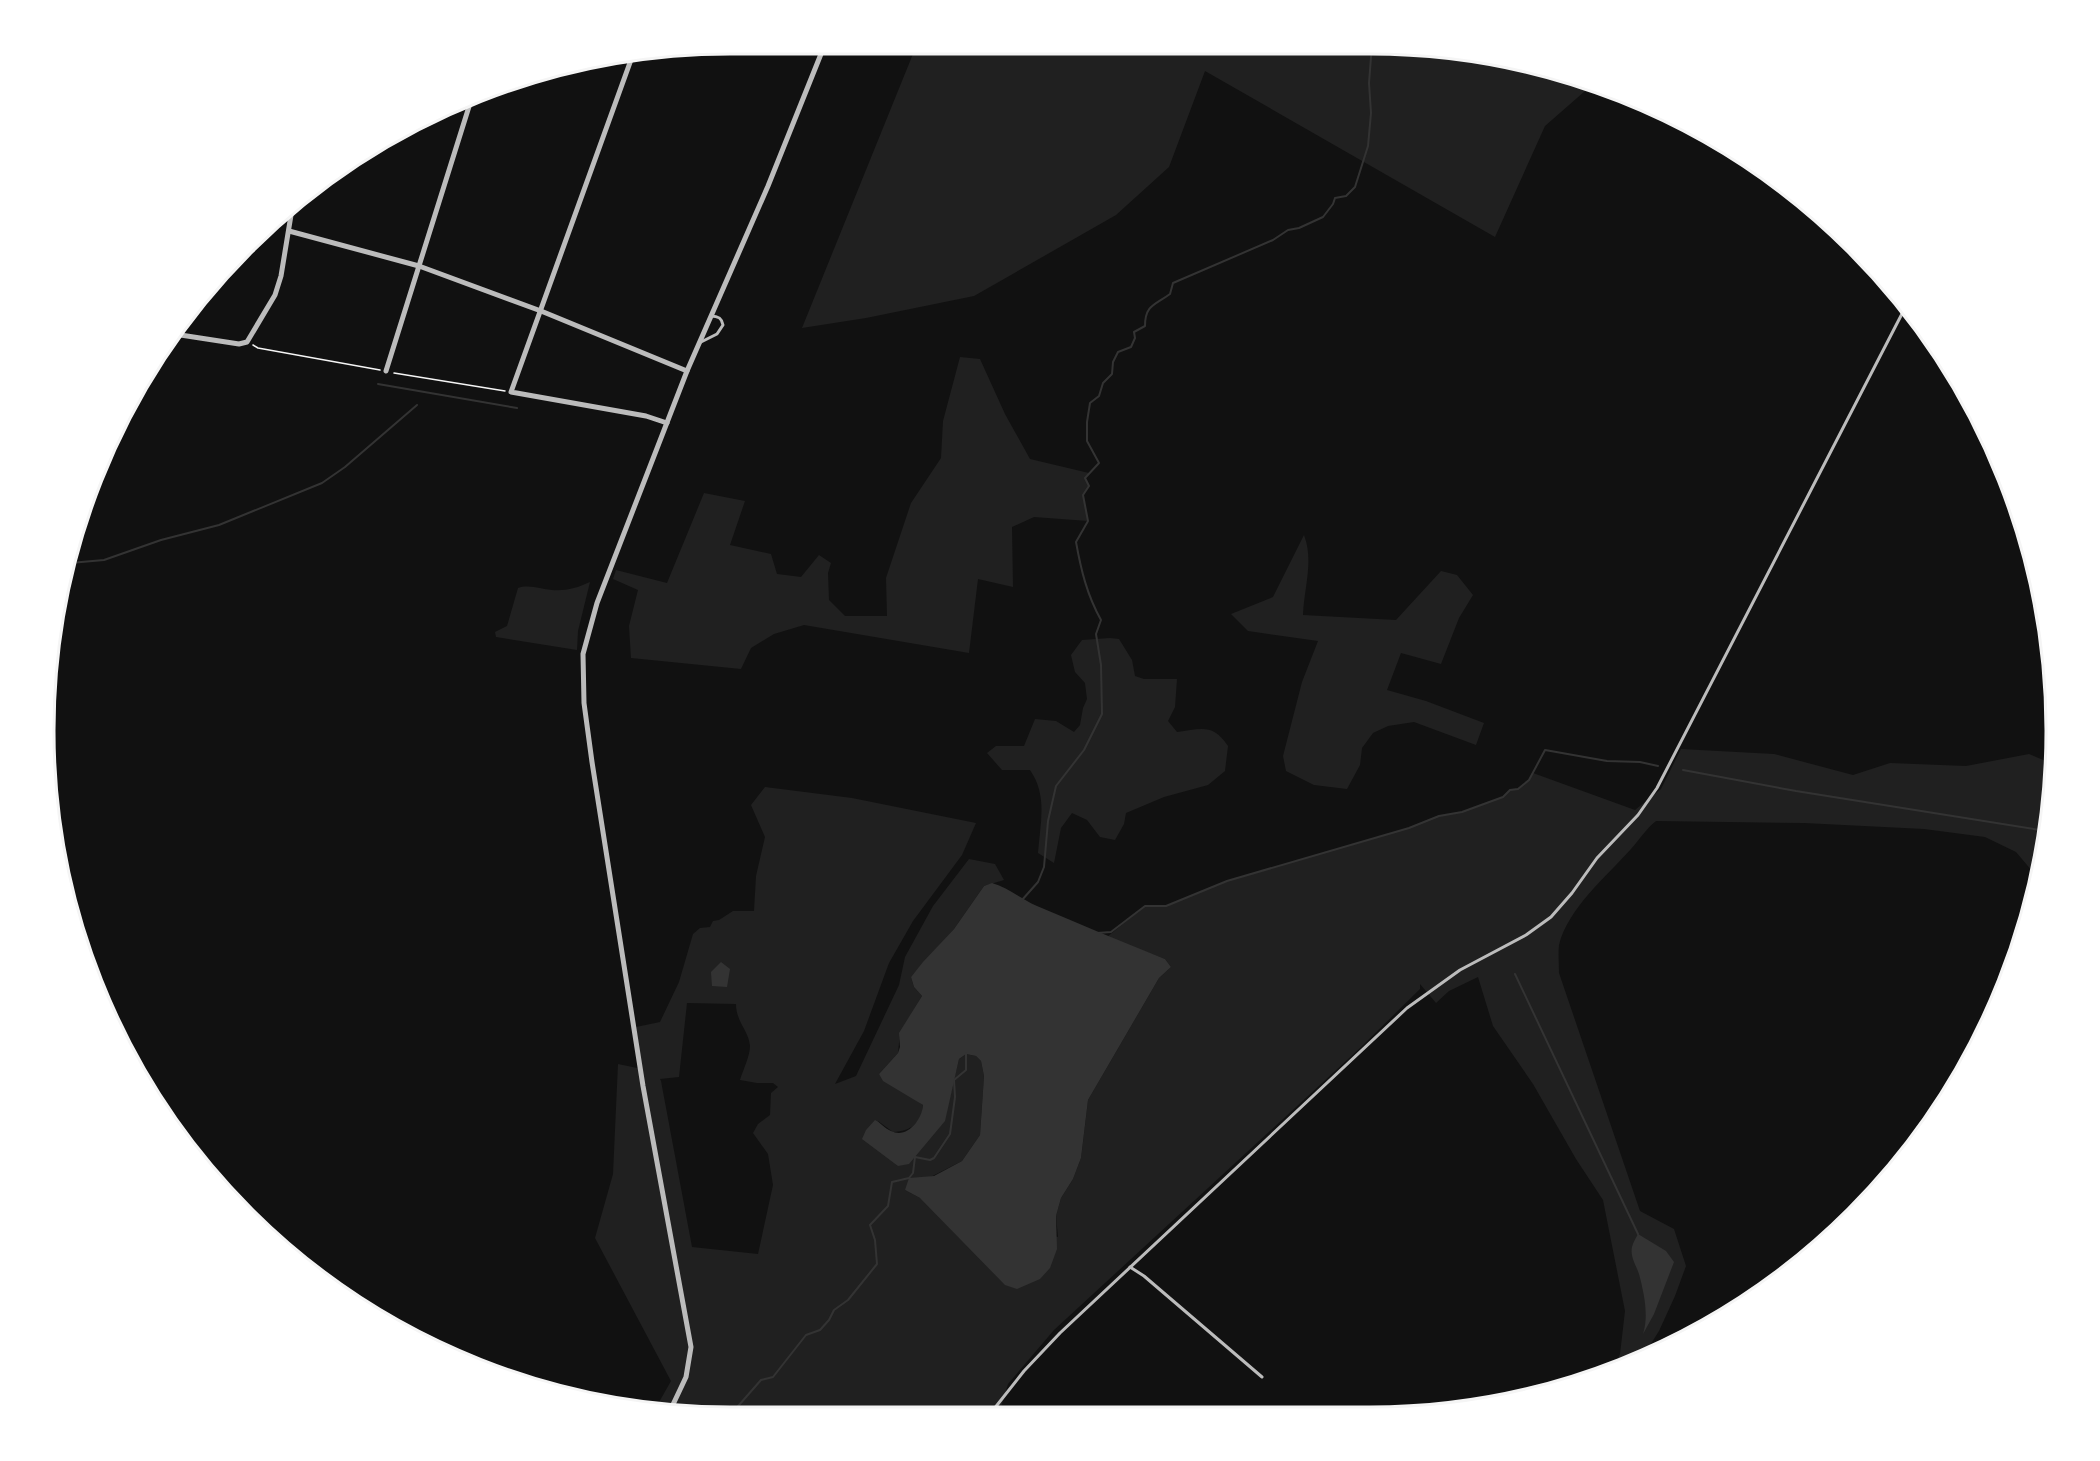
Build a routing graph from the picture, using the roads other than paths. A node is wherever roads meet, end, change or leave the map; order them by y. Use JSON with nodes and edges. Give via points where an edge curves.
{"nodes":[{"id":1,"x":821,"y":54,"type":"edge"},
{"id":2,"x":630,"y":62,"type":"edge"},
{"id":3,"x":469,"y":106,"type":"edge"},
{"id":4,"x":291,"y":216,"type":"edge"},
{"id":5,"x":289,"y":231,"type":"junction"},
{"id":6,"x":419,"y":266,"type":"junction"},
{"id":7,"x":541,"y":311,"type":"junction"},
{"id":8,"x":1902,"y":314,"type":"edge"},
{"id":9,"x":710,"y":316,"type":"junction"},
{"id":10,"x":182,"y":335,"type":"edge"},
{"id":11,"x":698,"y":345,"type":"junction"},
{"id":12,"x":687,"y":370,"type":"junction"},
{"id":13,"x":386,"y":371,"type":"road end"},
{"id":14,"x":667,"y":423,"type":"junction"},
{"id":15,"x":1130,"y":1267,"type":"junction"},
{"id":16,"x":1262,"y":1377,"type":"dead end"},
{"id":17,"x":673,"y":1405,"type":"edge"},
{"id":18,"x":996,"y":1407,"type":"edge"}],
"edges":[{"from":1,"to":9,"type":"street"},
{"from":2,"to":7,"type":"street"},
{"from":3,"to":6,"type":"street"},
{"from":4,"to":5,"type":"street"},
{"from":5,"to":6,"type":"street"},
{"from":5,"to":10,"type":"street","via":[[275,295],[247,342]]},
{"from":6,"to":7,"type":"street"},
{"from":6,"to":13,"type":"street"},
{"from":7,"to":12,"type":"street"},
{"from":7,"to":14,"type":"street","via":[[511,392]]},
{"from":8,"to":15,"type":"lane","via":[[1657,788],[1638,814],[1551,917],[1418,998]]},
{"from":9,"to":11,"type":"street"},
{"from":9,"to":11,"type":"lane","via":[[720,317],[723,325],[717,334]]},
{"from":11,"to":12,"type":"street"},
{"from":12,"to":14,"type":"street"},
{"from":14,"to":17,"type":"street","via":[[597,603],[583,664],[592,762],[641,1076],[691,1347],[686,1377]]},
{"from":15,"to":16,"type":"lane"},
{"from":15,"to":18,"type":"lane","via":[[1060,1333]]}]}
